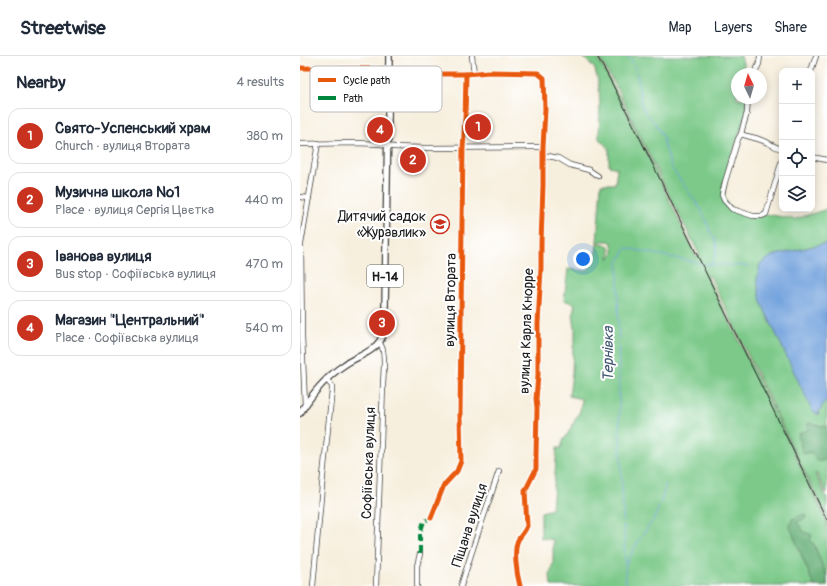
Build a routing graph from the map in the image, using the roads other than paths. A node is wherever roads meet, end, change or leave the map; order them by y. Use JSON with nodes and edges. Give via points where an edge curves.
{"nodes":[{"id":1,"x":389,"y":56,"type":"edge"},
{"id":2,"x":472,"y":56,"type":"edge"},
{"id":3,"x":760,"y":56,"type":"edge"},
{"id":4,"x":816,"y":56,"type":"edge"},
{"id":5,"x":388,"y":66,"type":"edge"},
{"id":6,"x":300,"y":68,"type":"edge"},
{"id":7,"x":310,"y":68,"type":"edge"},
{"id":8,"x":757,"y":68,"type":"edge"},
{"id":9,"x":812,"y":68,"type":"edge"},
{"id":10,"x":442,"y":73,"type":"edge"},
{"id":11,"x":466,"y":74,"type":"junction"},
{"id":12,"x":474,"y":74,"type":"junction"},
{"id":13,"x":748,"y":104,"type":"edge"},
{"id":14,"x":388,"y":112,"type":"edge"},
{"id":15,"x":742,"y":134,"type":"junction"},
{"id":16,"x":300,"y":144,"type":"edge"},
{"id":17,"x":318,"y":144,"type":"junction"},
{"id":18,"x":388,"y":145,"type":"junction"},
{"id":19,"x":543,"y":146,"type":"junction"},
{"id":20,"x":463,"y":148,"type":"junction"},
{"id":21,"x":779,"y":148,"type":"edge"},
{"id":22,"x":543,"y":155,"type":"junction"},
{"id":23,"x":815,"y":158,"type":"edge"},
{"id":24,"x":827,"y":160,"type":"edge"},
{"id":25,"x":779,"y":170,"type":"edge"},
{"id":26,"x":598,"y":176,"type":"dead end"},
{"id":27,"x":300,"y":198,"type":"edge"},
{"id":28,"x":309,"y":198,"type":"junction"},
{"id":29,"x":300,"y":244,"type":"edge"},
{"id":30,"x":379,"y":342,"type":"junction"},
{"id":31,"x":326,"y":379,"type":"junction"},
{"id":32,"x":305,"y":406,"type":"junction"},
{"id":33,"x":300,"y":413,"type":"edge"},
{"id":34,"x":499,"y":471,"type":"dead end"},
{"id":35,"x":431,"y":518,"type":"dead end"},
{"id":36,"x":420,"y":554,"type":"dead end"},
{"id":37,"x":313,"y":586,"type":"edge"},
{"id":38,"x":376,"y":586,"type":"edge"},
{"id":39,"x":417,"y":586,"type":"edge"},
{"id":40,"x":461,"y":586,"type":"edge"},
{"id":41,"x":520,"y":586,"type":"edge"}],
"edges":[{"from":1,"to":5,"type":"main road","name":"Софіївська вулиця","number":"Н-14"},
{"from":2,"to":12,"type":"street"},
{"from":3,"to":8,"type":"street"},
{"from":4,"to":9,"type":"street"},
{"from":6,"to":7,"type":"street"},
{"from":10,"to":11,"type":"street"},
{"from":11,"to":12,"type":"street"},
{"from":11,"to":20,"type":"street","name":"вулиця Втората"},
{"from":12,"to":19,"type":"street","name":"вулиця Карла Кнорре","via":[[538,73],[544,78]]},
{"from":13,"to":15,"type":"street"},
{"from":14,"to":18,"type":"main road","name":"Софіївська вулиця","number":"Н-14"},
{"from":15,"to":21,"type":"street"},
{"from":15,"to":25,"type":"street","via":[[738,139],[722,195],[732,209],[753,216],[766,214]]},
{"from":16,"to":17,"type":"street"},
{"from":17,"to":18,"type":"street"},
{"from":17,"to":28,"type":"street"},
{"from":18,"to":20,"type":"street"},
{"from":18,"to":30,"type":"main road","name":"Софіївська вулиця","number":"Н-14","via":[[385,308],[383,333]]},
{"from":19,"to":20,"type":"street"},
{"from":19,"to":22,"type":"street","name":"вулиця Карла Кнорре"},
{"from":20,"to":35,"type":"street","name":"вулиця Втората","via":[[461,461],[457,471],[444,485]]},
{"from":22,"to":26,"type":"street","via":[[558,158]]},
{"from":22,"to":41,"type":"street","name":"вулиця Карла Кнорре","via":[[536,469],[525,491],[527,526],[516,550]]},
{"from":23,"to":24,"type":"street"},
{"from":27,"to":28,"type":"street"},
{"from":28,"to":29,"type":"street"},
{"from":29,"to":32,"type":"street"},
{"from":30,"to":31,"type":"main road","via":[[342,365]]},
{"from":30,"to":38,"type":"street","name":"Софіївська вулиця","via":[[382,345],[383,379]]},
{"from":31,"to":32,"type":"main road"},
{"from":31,"to":37,"type":"street","via":[[332,390]]},
{"from":32,"to":33,"type":"main road"},
{"from":34,"to":40,"type":"street","name":"Піщана вулиця"},
{"from":36,"to":39,"type":"street"}]}
